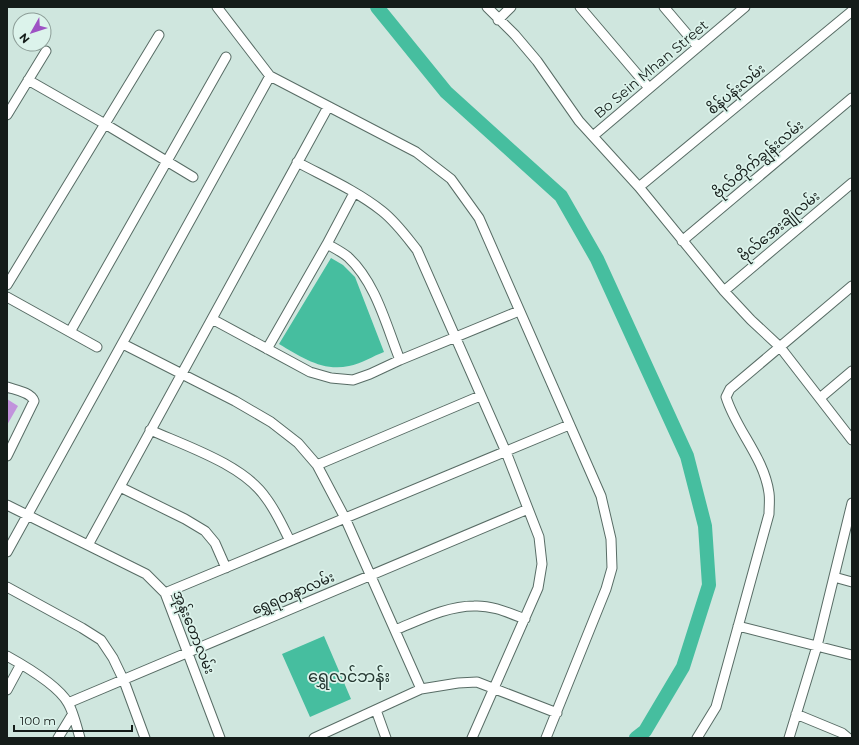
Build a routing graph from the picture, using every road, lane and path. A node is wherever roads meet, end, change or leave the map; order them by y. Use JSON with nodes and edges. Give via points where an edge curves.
{"nodes":[{"id":1,"x":217,"y":7,"type":"edge"},
{"id":2,"x":487,"y":7,"type":"edge"},
{"id":3,"x":511,"y":7,"type":"edge"},
{"id":4,"x":580,"y":7,"type":"edge"},
{"id":5,"x":664,"y":7,"type":"edge"},
{"id":6,"x":745,"y":7,"type":"edge"},
{"id":7,"x":852,"y":9,"type":"edge"},
{"id":8,"x":498,"y":20,"type":"junction"},
{"id":9,"x":159,"y":35,"type":"dead end"},
{"id":10,"x":698,"y":47,"type":"junction"},
{"id":11,"x":45,"y":52,"type":"edge"},
{"id":12,"x":226,"y":57,"type":"dead end"},
{"id":13,"x":270,"y":76,"type":"junction"},
{"id":14,"x":28,"y":80,"type":"junction"},
{"id":15,"x":649,"y":88,"type":"junction"},
{"id":16,"x":852,"y":98,"type":"edge"},
{"id":17,"x":328,"y":107,"type":"junction"},
{"id":18,"x":7,"y":115,"type":"edge"},
{"id":19,"x":105,"y":124,"type":"junction"},
{"id":20,"x":593,"y":136,"type":"junction"},
{"id":21,"x":167,"y":162,"type":"junction"},
{"id":22,"x":297,"y":162,"type":"junction"},
{"id":23,"x":193,"y":177,"type":"dead end"},
{"id":24,"x":852,"y":183,"type":"edge"},
{"id":25,"x":639,"y":187,"type":"junction"},
{"id":26,"x":354,"y":193,"type":"junction"},
{"id":27,"x":682,"y":241,"type":"junction"},
{"id":28,"x":327,"y":244,"type":"junction"},
{"id":29,"x":7,"y":285,"type":"edge"},
{"id":30,"x":852,"y":286,"type":"edge"},
{"id":31,"x":724,"y":291,"type":"junction"},
{"id":32,"x":7,"y":297,"type":"edge"},
{"id":33,"x":519,"y":311,"type":"junction"},
{"id":34,"x":212,"y":319,"type":"junction"},
{"id":35,"x":70,"y":332,"type":"junction"},
{"id":36,"x":454,"y":338,"type":"junction"},
{"id":37,"x":122,"y":344,"type":"junction"},
{"id":38,"x":97,"y":347,"type":"dead end"},
{"id":39,"x":780,"y":347,"type":"junction"},
{"id":40,"x":267,"y":349,"type":"junction"},
{"id":41,"x":400,"y":360,"type":"junction"},
{"id":42,"x":852,"y":371,"type":"edge"},
{"id":43,"x":181,"y":374,"type":"junction"},
{"id":44,"x":7,"y":387,"type":"edge"},
{"id":45,"x":480,"y":396,"type":"junction"},
{"id":46,"x":820,"y":398,"type":"junction"},
{"id":47,"x":569,"y":425,"type":"junction"},
{"id":48,"x":150,"y":430,"type":"junction"},
{"id":49,"x":852,"y":440,"type":"edge"},
{"id":50,"x":506,"y":452,"type":"junction"},
{"id":51,"x":7,"y":456,"type":"edge"},
{"id":52,"x":317,"y":465,"type":"junction"},
{"id":53,"x":120,"y":487,"type":"junction"},
{"id":54,"x":852,"y":503,"type":"edge"},
{"id":55,"x":7,"y":505,"type":"edge"},
{"id":56,"x":528,"y":509,"type":"junction"},
{"id":57,"x":28,"y":516,"type":"junction"},
{"id":58,"x":345,"y":518,"type":"junction"},
{"id":59,"x":290,"y":542,"type":"junction"},
{"id":60,"x":88,"y":545,"type":"junction"},
{"id":61,"x":7,"y":552,"type":"edge"},
{"id":62,"x":226,"y":568,"type":"junction"},
{"id":63,"x":371,"y":576,"type":"junction"},
{"id":64,"x":834,"y":577,"type":"junction"},
{"id":65,"x":852,"y":582,"type":"edge"},
{"id":66,"x":7,"y":587,"type":"edge"},
{"id":67,"x":165,"y":593,"type":"junction"},
{"id":68,"x":525,"y":620,"type":"junction"},
{"id":69,"x":738,"y":626,"type":"junction"},
{"id":70,"x":395,"y":630,"type":"junction"},
{"id":71,"x":817,"y":646,"type":"junction"},
{"id":72,"x":188,"y":653,"type":"junction"},
{"id":73,"x":852,"y":655,"type":"edge"},
{"id":74,"x":7,"y":656,"type":"edge"},
{"id":75,"x":22,"y":664,"type":"junction"},
{"id":76,"x":124,"y":681,"type":"junction"},
{"id":77,"x":420,"y":689,"type":"junction"},
{"id":78,"x":494,"y":689,"type":"junction"},
{"id":79,"x":7,"y":690,"type":"edge"},
{"id":80,"x":68,"y":703,"type":"junction"},
{"id":81,"x":376,"y":710,"type":"junction"},
{"id":82,"x":557,"y":713,"type":"junction"},
{"id":83,"x":796,"y":714,"type":"junction"},
{"id":84,"x":72,"y":715,"type":"junction"},
{"id":85,"x":58,"y":738,"type":"edge"},
{"id":86,"x":80,"y":738,"type":"edge"},
{"id":87,"x":145,"y":738,"type":"edge"},
{"id":88,"x":220,"y":738,"type":"edge"},
{"id":89,"x":314,"y":738,"type":"edge"},
{"id":90,"x":386,"y":738,"type":"edge"},
{"id":91,"x":472,"y":738,"type":"edge"},
{"id":92,"x":546,"y":738,"type":"edge"},
{"id":93,"x":696,"y":738,"type":"edge"},
{"id":94,"x":789,"y":738,"type":"edge"},
{"id":95,"x":848,"y":738,"type":"edge"}],
"edges":[{"from":1,"to":13,"type":"street"},
{"from":2,"to":8,"type":"street"},
{"from":3,"to":8,"type":"street"},
{"from":4,"to":15,"type":"street"},
{"from":5,"to":10,"type":"street"},
{"from":6,"to":10,"type":"street","name":"Bo Sein Mhan Street"},
{"from":7,"to":25,"type":"street","name":"စိန်ပန်းလမ်း"},
{"from":8,"to":20,"type":"street","via":[[537,61],[579,121]]},
{"from":9,"to":19,"type":"street"},
{"from":10,"to":15,"type":"street","name":"Bo Sein Mhan Street"},
{"from":11,"to":14,"type":"street"},
{"from":12,"to":21,"type":"street"},
{"from":13,"to":17,"type":"street"},
{"from":13,"to":37,"type":"street"},
{"from":14,"to":18,"type":"street"},
{"from":14,"to":19,"type":"street"},
{"from":15,"to":20,"type":"street","name":"Bo Sein Mhan Street"},
{"from":16,"to":27,"type":"street","name":"ဗိုလ်တိုက်ချွန်းလမ်း"},
{"from":17,"to":22,"type":"street"},
{"from":17,"to":33,"type":"street","via":[[416,152],[451,179],[479,218]]},
{"from":19,"to":21,"type":"street"},
{"from":19,"to":29,"type":"street"},
{"from":20,"to":25,"type":"street"},
{"from":21,"to":23,"type":"street"},
{"from":21,"to":35,"type":"street"},
{"from":22,"to":26,"type":"street"},
{"from":22,"to":34,"type":"street"},
{"from":24,"to":31,"type":"street","name":"ဗိုလ်အေးချိုလမ်း"},
{"from":25,"to":27,"type":"street"},
{"from":26,"to":28,"type":"street"},
{"from":26,"to":36,"type":"street","via":[[382,211],[417,250]]},
{"from":27,"to":31,"type":"street"},
{"from":28,"to":40,"type":"street"},
{"from":28,"to":41,"type":"street","via":[[346,256],[360,270],[373,291]]},
{"from":30,"to":39,"type":"street"},
{"from":31,"to":39,"type":"street"},
{"from":32,"to":35,"type":"street"},
{"from":33,"to":36,"type":"street"},
{"from":33,"to":47,"type":"street"},
{"from":34,"to":40,"type":"street"},
{"from":34,"to":43,"type":"street"},
{"from":35,"to":38,"type":"street"},
{"from":36,"to":41,"type":"street"},
{"from":36,"to":45,"type":"street"},
{"from":37,"to":43,"type":"street"},
{"from":37,"to":57,"type":"street"},
{"from":39,"to":46,"type":"street"},
{"from":39,"to":69,"type":"street","via":[[730,389],[726,397],[764,473],[769,493],[770,514]]},
{"from":40,"to":41,"type":"street","via":[[310,372],[331,378],[353,380]]},
{"from":42,"to":46,"type":"street"},
{"from":43,"to":48,"type":"street"},
{"from":43,"to":52,"type":"street","via":[[271,422],[298,443]]},
{"from":44,"to":51,"type":"street","via":[[30,395],[34,401]]},
{"from":45,"to":50,"type":"street"},
{"from":45,"to":52,"type":"street"},
{"from":46,"to":49,"type":"street"},
{"from":47,"to":50,"type":"street"},
{"from":47,"to":82,"type":"street","via":[[601,496],[611,539],[612,568],[606,590]]},
{"from":48,"to":53,"type":"street"},
{"from":48,"to":59,"type":"street","via":[[219,461],[244,476],[266,497]]},
{"from":50,"to":56,"type":"street"},
{"from":50,"to":58,"type":"street"},
{"from":52,"to":58,"type":"street"},
{"from":53,"to":60,"type":"street"},
{"from":53,"to":62,"type":"street","via":[[205,531],[215,543]]},
{"from":54,"to":64,"type":"street"},
{"from":55,"to":57,"type":"street","name":"အုန်းတောလမ်း"},
{"from":56,"to":63,"type":"street","name":"ရွှေရတနာလမ်း"},
{"from":56,"to":68,"type":"street","via":[[539,537],[542,564],[538,588]]},
{"from":57,"to":60,"type":"street","name":"အုန်းတောလမ်း"},
{"from":57,"to":61,"type":"street"},
{"from":58,"to":59,"type":"street"},
{"from":58,"to":63,"type":"street"},
{"from":59,"to":62,"type":"street"},
{"from":60,"to":67,"type":"street","name":"အုန်းတောလမ်း","via":[[146,574]]},
{"from":62,"to":67,"type":"street"},
{"from":63,"to":70,"type":"street"},
{"from":63,"to":72,"type":"street","name":"ရွှေရတနာလမ်း"},
{"from":64,"to":65,"type":"street"},
{"from":64,"to":71,"type":"street"},
{"from":66,"to":76,"type":"street","via":[[101,640]]},
{"from":67,"to":72,"type":"street","name":"အုန်းတောလမ်း"},
{"from":68,"to":70,"type":"street","via":[[500,610],[475,606],[452,608]]},
{"from":68,"to":78,"type":"street"},
{"from":69,"to":71,"type":"street"},
{"from":69,"to":93,"type":"street","via":[[716,707]]},
{"from":70,"to":77,"type":"street"},
{"from":71,"to":73,"type":"street"},
{"from":71,"to":83,"type":"street"},
{"from":72,"to":76,"type":"street","name":"ရွှေရတနာလမ်း"},
{"from":72,"to":88,"type":"street","name":"အုန်းတောလမ်း"},
{"from":74,"to":75,"type":"street"},
{"from":75,"to":79,"type":"street"},
{"from":75,"to":80,"type":"street","via":[[57,689]]},
{"from":76,"to":80,"type":"street","name":"ရွှေရတနာလမ်း"},
{"from":76,"to":87,"type":"street"},
{"from":77,"to":78,"type":"street","via":[[477,682]]},
{"from":77,"to":81,"type":"street"},
{"from":78,"to":82,"type":"street"},
{"from":78,"to":91,"type":"street"},
{"from":80,"to":84,"type":"street"},
{"from":81,"to":89,"type":"street"},
{"from":81,"to":90,"type":"street"},
{"from":82,"to":92,"type":"street"},
{"from":83,"to":94,"type":"street"},
{"from":83,"to":95,"type":"street","via":[[842,733]]},
{"from":84,"to":85,"type":"street"},
{"from":84,"to":86,"type":"street"}]}
